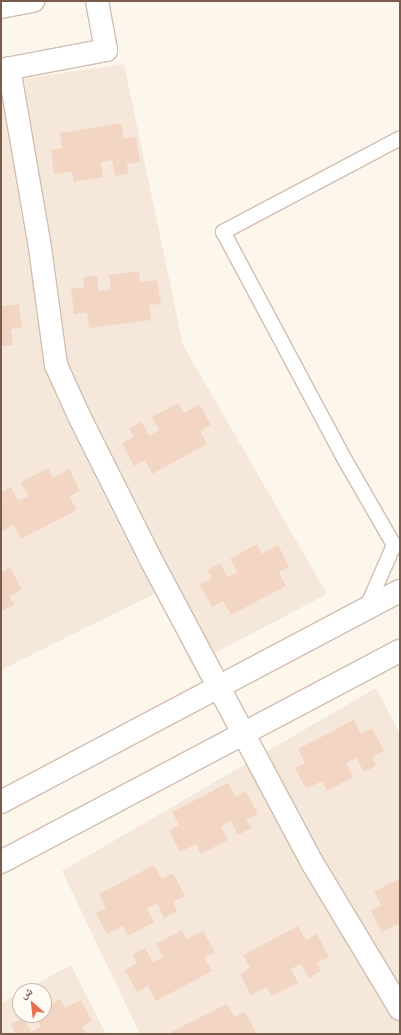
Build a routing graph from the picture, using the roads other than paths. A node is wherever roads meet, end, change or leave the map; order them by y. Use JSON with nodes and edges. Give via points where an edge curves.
{"nodes":[{"id":1,"x":33,"y":1,"type":"edge"},
{"id":2,"x":97,"y":1,"type":"edge"},
{"id":3,"x":1,"y":7,"type":"edge"},
{"id":4,"x":5,"y":69,"type":"edge"},
{"id":5,"x":400,"y":141,"type":"edge"},
{"id":6,"x":397,"y":546,"type":"edge"},
{"id":7,"x":400,"y":591,"type":"edge"},
{"id":8,"x":366,"y":609,"type":"junction"},
{"id":9,"x":398,"y":654,"type":"edge"},
{"id":10,"x":219,"y":687,"type":"junction"},
{"id":11,"x":244,"y":734,"type":"junction"},
{"id":12,"x":1,"y":802,"type":"edge"},
{"id":13,"x":1,"y":862,"type":"edge"},
{"id":14,"x":400,"y":1010,"type":"edge"}],
"edges":[{"from":1,"to":3,"type":"street"},
{"from":2,"to":4,"type":"street","via":[[106,50]]},
{"from":4,"to":10,"type":"street","via":[[40,248],[56,365],[149,556]]},
{"from":5,"to":6,"type":"lane","via":[[399,139],[223,232],[346,462]]},
{"from":6,"to":8,"type":"lane"},
{"from":7,"to":8,"type":"street"},
{"from":8,"to":10,"type":"street"},
{"from":9,"to":11,"type":"street"},
{"from":10,"to":11,"type":"street"},
{"from":10,"to":12,"type":"street"},
{"from":11,"to":13,"type":"street"},
{"from":11,"to":14,"type":"street","via":[[313,864]]}]}
